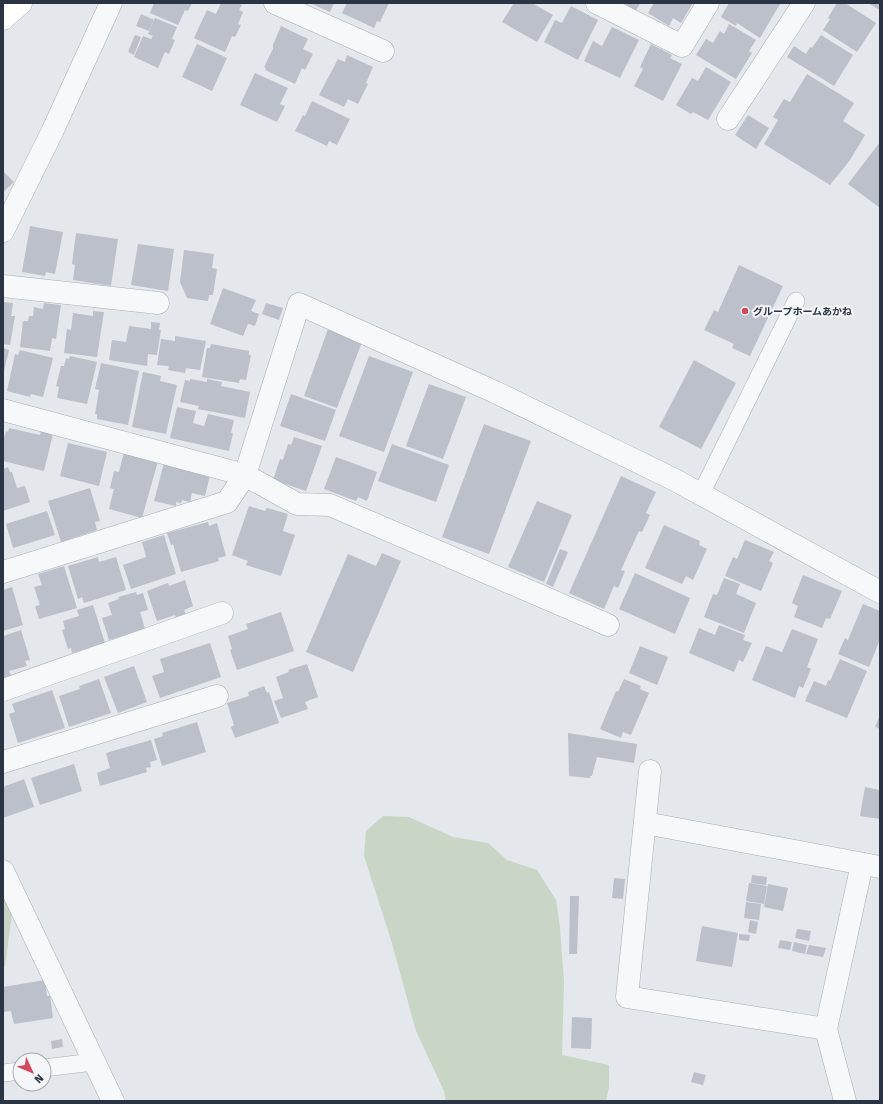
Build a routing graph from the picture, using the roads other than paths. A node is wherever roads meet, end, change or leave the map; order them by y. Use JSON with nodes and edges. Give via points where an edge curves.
{"nodes":[{"id":1,"x":21,"y":3,"type":"edge"},
{"id":2,"x":110,"y":3,"type":"edge"},
{"id":3,"x":274,"y":3,"type":"edge"},
{"id":4,"x":597,"y":3,"type":"edge"},
{"id":5,"x":708,"y":3,"type":"edge"},
{"id":6,"x":804,"y":3,"type":"edge"},
{"id":7,"x":3,"y":19,"type":"edge"},
{"id":8,"x":383,"y":51,"type":"dead end"},
{"id":9,"x":728,"y":119,"type":"dead end"},
{"id":10,"x":3,"y":231,"type":"edge"},
{"id":11,"x":3,"y":286,"type":"edge"},
{"id":12,"x":796,"y":301,"type":"dead end"},
{"id":13,"x":158,"y":303,"type":"dead end"},
{"id":14,"x":3,"y":410,"type":"edge"},
{"id":15,"x":245,"y":475,"type":"junction"},
{"id":16,"x":701,"y":494,"type":"junction"},
{"id":17,"x":3,"y":572,"type":"edge"},
{"id":18,"x":880,"y":592,"type":"edge"},
{"id":19,"x":222,"y":612,"type":"dead end"},
{"id":20,"x":608,"y":625,"type":"dead end"},
{"id":21,"x":3,"y":690,"type":"edge"},
{"id":22,"x":217,"y":696,"type":"dead end"},
{"id":23,"x":3,"y":762,"type":"edge"},
{"id":24,"x":650,"y":771,"type":"dead end"},
{"id":25,"x":645,"y":823,"type":"junction"},
{"id":26,"x":871,"y":866,"type":"edge"},
{"id":27,"x":3,"y":871,"type":"edge"},
{"id":28,"x":826,"y":1029,"type":"junction"},
{"id":29,"x":93,"y":1062,"type":"junction"},
{"id":30,"x":52,"y":1067,"type":"edge"},
{"id":31,"x":113,"y":1101,"type":"edge"},
{"id":32,"x":845,"y":1101,"type":"edge"}],
"edges":[{"from":1,"to":7,"type":"street"},
{"from":2,"to":10,"type":"street","via":[[52,132]]},
{"from":3,"to":8,"type":"street"},
{"from":4,"to":5,"type":"street","via":[[682,46]]},
{"from":6,"to":9,"type":"street"},
{"from":11,"to":13,"type":"street"},
{"from":12,"to":16,"type":"lane"},
{"from":14,"to":15,"type":"street"},
{"from":15,"to":16,"type":"street","via":[[299,304],[495,392]]},
{"from":15,"to":17,"type":"street","via":[[226,502]]},
{"from":15,"to":20,"type":"street","via":[[296,504],[330,505]]},
{"from":16,"to":18,"type":"street"},
{"from":19,"to":21,"type":"street"},
{"from":22,"to":23,"type":"street"},
{"from":24,"to":25,"type":"street"},
{"from":25,"to":26,"type":"street"},
{"from":25,"to":28,"type":"street","via":[[627,997]]},
{"from":26,"to":28,"type":"street"},
{"from":27,"to":29,"type":"street"},
{"from":28,"to":32,"type":"street"},
{"from":29,"to":30,"type":"lane"},
{"from":29,"to":31,"type":"street"}]}
